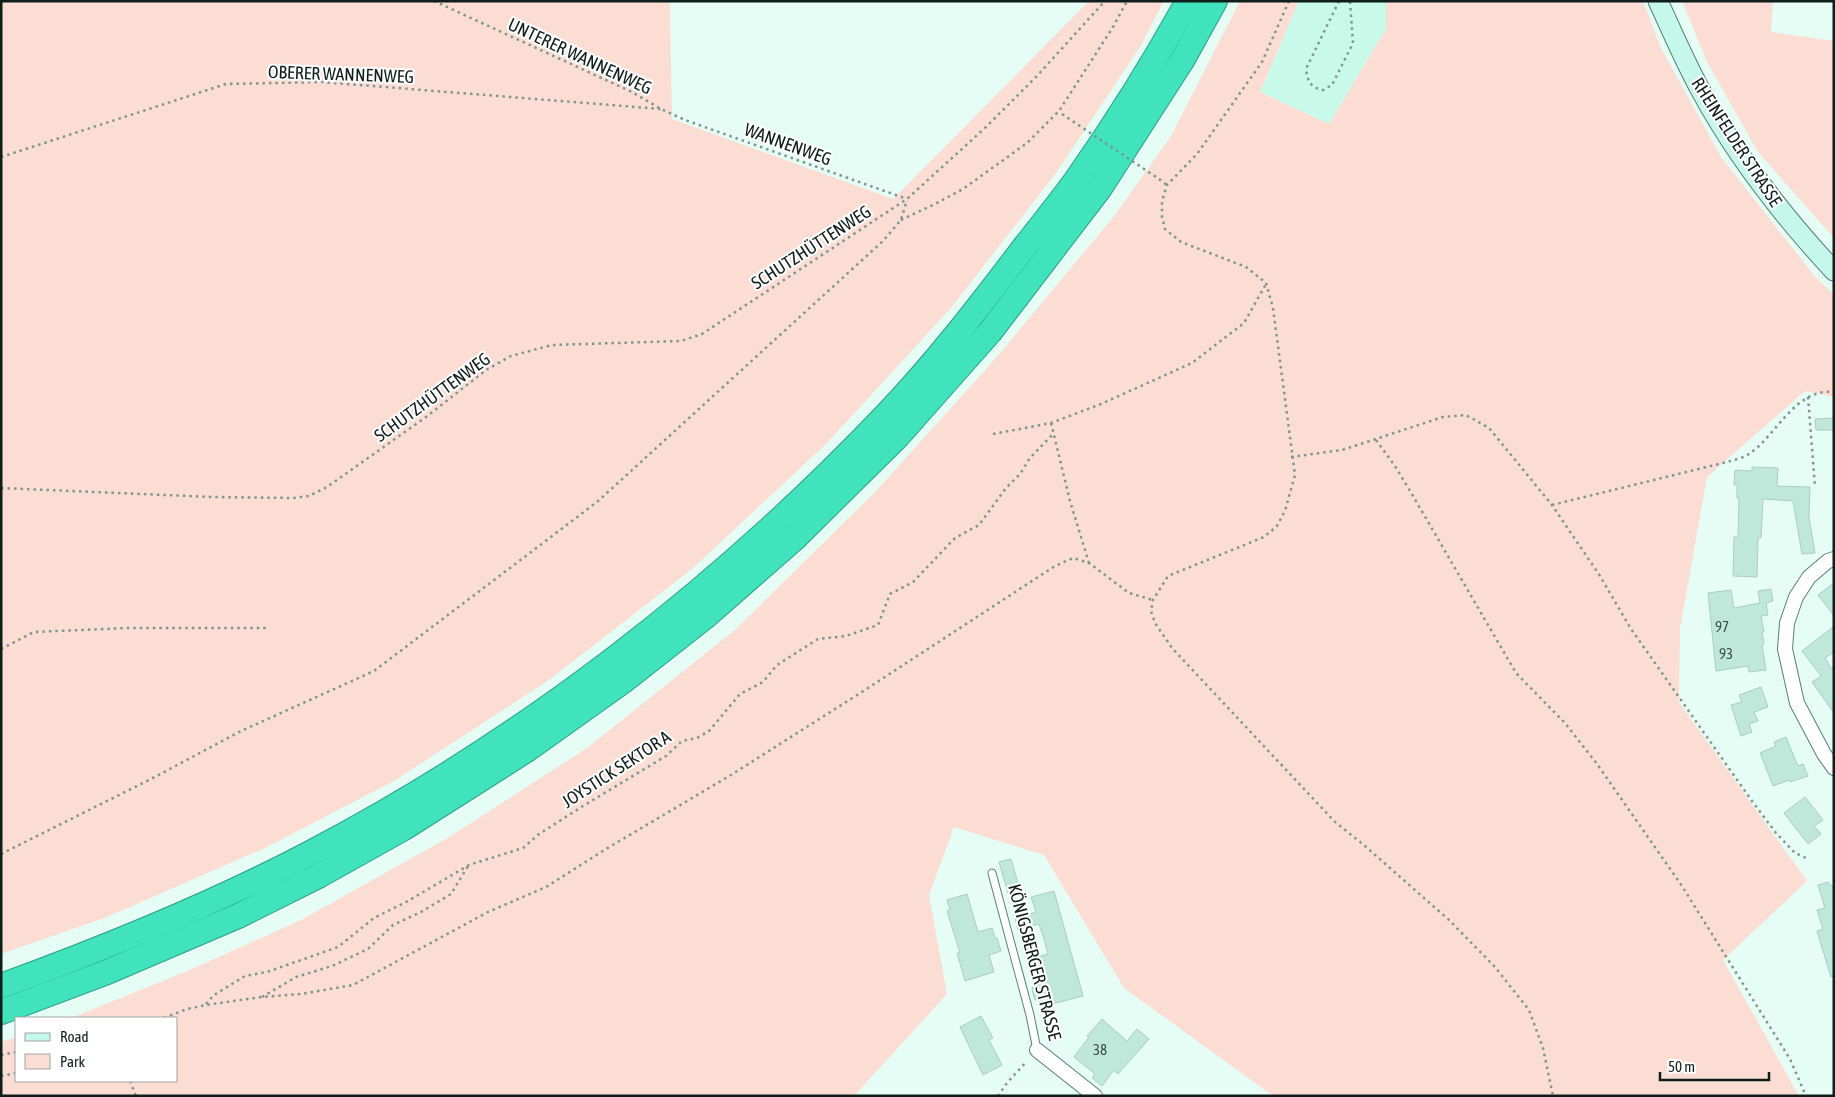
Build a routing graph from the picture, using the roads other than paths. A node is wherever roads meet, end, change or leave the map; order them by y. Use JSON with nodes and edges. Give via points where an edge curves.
{"nodes":[{"id":1,"x":1188,"y":1,"type":"edge"},
{"id":2,"x":1215,"y":1,"type":"edge"},
{"id":3,"x":1658,"y":1,"type":"edge"},
{"id":4,"x":1834,"y":271,"type":"edge"},
{"id":5,"x":1834,"y":559,"type":"edge"},
{"id":6,"x":1834,"y":768,"type":"edge"},
{"id":7,"x":992,"y":873,"type":"dead end"},
{"id":8,"x":1,"y":986,"type":"edge"},
{"id":9,"x":1,"y":1012,"type":"edge"},
{"id":10,"x":1037,"y":1050,"type":"joint"},
{"id":11,"x":1095,"y":1096,"type":"edge"}],
"edges":[{"from":1,"to":8,"type":"highway","via":[[1161,50],[1079,175],[970,318],[887,414],[782,518],[659,624],[521,726],[396,805],[313,852],[96,951]]},
{"from":2,"to":9,"type":"highway","via":[[1183,60],[1100,188],[990,332],[898,436],[795,538],[706,616],[622,682],[528,749],[404,828],[238,916],[107,972]]},
{"from":3,"to":4,"type":"main road","name":"RHEINFELDER STRASSE","via":[[1701,92],[1748,166],[1783,214]]},
{"from":5,"to":6,"type":"street","via":[[1809,577],[1796,597],[1787,623],[1785,649],[1797,703]]},
{"from":7,"to":10,"type":"lane","name":"KÖNIGSBERGER STRASSE"},
{"from":10,"to":11,"type":"street","name":"KÖNIGSBERGER STRASSE"}]}
